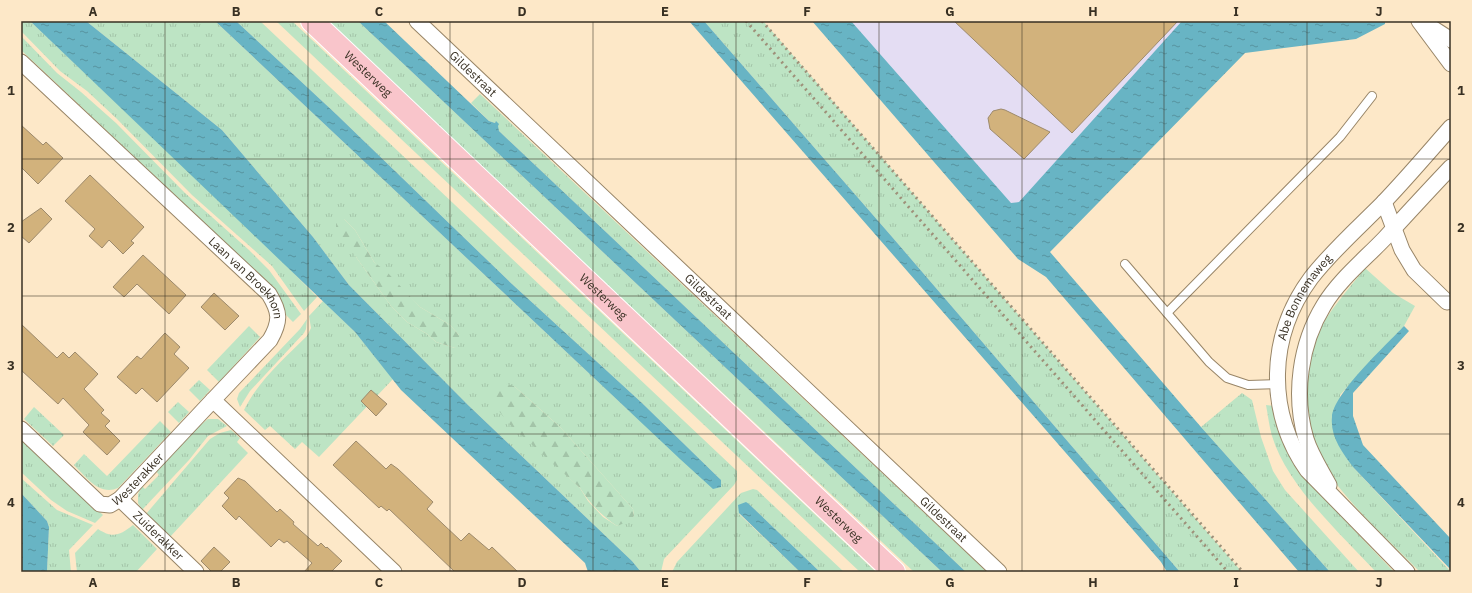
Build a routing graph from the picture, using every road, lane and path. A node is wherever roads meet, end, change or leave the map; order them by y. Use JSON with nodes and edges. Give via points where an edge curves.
{"nodes":[{"id":1,"x":312,"y":21,"type":"edge"},
{"id":2,"x":417,"y":21,"type":"edge"},
{"id":3,"x":1419,"y":21,"type":"edge"},
{"id":4,"x":1422,"y":21,"type":"edge"},
{"id":5,"x":1451,"y":40,"type":"edge"},
{"id":6,"x":21,"y":62,"type":"edge"},
{"id":7,"x":1451,"y":64,"type":"edge"},
{"id":8,"x":1372,"y":96,"type":"dead end"},
{"id":9,"x":1451,"y":127,"type":"edge"},
{"id":10,"x":1451,"y":167,"type":"edge"},
{"id":11,"x":1384,"y":202,"type":"junction"},
{"id":12,"x":1393,"y":229,"type":"junction"},
{"id":13,"x":1125,"y":264,"type":"dead end"},
{"id":14,"x":1447,"y":302,"type":"dead end"},
{"id":15,"x":1167,"y":313,"type":"junction"},
{"id":16,"x":1277,"y":384,"type":"junction"},
{"id":17,"x":213,"y":400,"type":"junction"},
{"id":18,"x":21,"y":429,"type":"edge"},
{"id":19,"x":120,"y":499,"type":"junction"},
{"id":20,"x":1336,"y":499,"type":"junction"},
{"id":21,"x":196,"y":572,"type":"edge"},
{"id":22,"x":394,"y":572,"type":"edge"},
{"id":23,"x":894,"y":572,"type":"edge"},
{"id":24,"x":999,"y":572,"type":"edge"},
{"id":25,"x":1407,"y":572,"type":"edge"}],
"edges":[{"from":1,"to":23,"type":"main road","name":"Westerweg"},
{"from":2,"to":24,"type":"street","name":"Gildestraat"},
{"from":3,"to":7,"type":"street"},
{"from":4,"to":5,"type":"street"},
{"from":6,"to":17,"type":"street","name":"Laan van Broekhorn","via":[[269,294],[277,307],[276,330],[270,340]]},
{"from":8,"to":15,"type":"lane","via":[[1340,137]]},
{"from":9,"to":11,"type":"street","name":"Abe Bonnemaweg"},
{"from":10,"to":12,"type":"street","name":"Abe Bonnemaweg"},
{"from":11,"to":12,"type":"street"},
{"from":11,"to":16,"type":"street","name":"Abe Bonnemaweg","via":[[1312,277],[1299,297],[1287,323],[1281,347]]},
{"from":12,"to":14,"type":"street","via":[[1414,270]]},
{"from":12,"to":20,"type":"street","name":"Abe Bonnemaweg","via":[[1325,304],[1312,328],[1305,349],[1300,380],[1300,410],[1306,439]]},
{"from":13,"to":15,"type":"lane"},
{"from":15,"to":16,"type":"lane","via":[[1209,362],[1227,378],[1248,385]]},
{"from":16,"to":20,"type":"street","name":"Abe Bonnemaweg","via":[[1284,426],[1295,452],[1307,470]]},
{"from":17,"to":19,"type":"street","name":"Westerakker"},
{"from":17,"to":22,"type":"street"},
{"from":18,"to":19,"type":"street","name":"Westerakker","via":[[100,504],[110,505]]},
{"from":19,"to":21,"type":"street","name":"Zuiderakker"},
{"from":20,"to":25,"type":"street","name":"Abe Bonnemaweg"}]}
